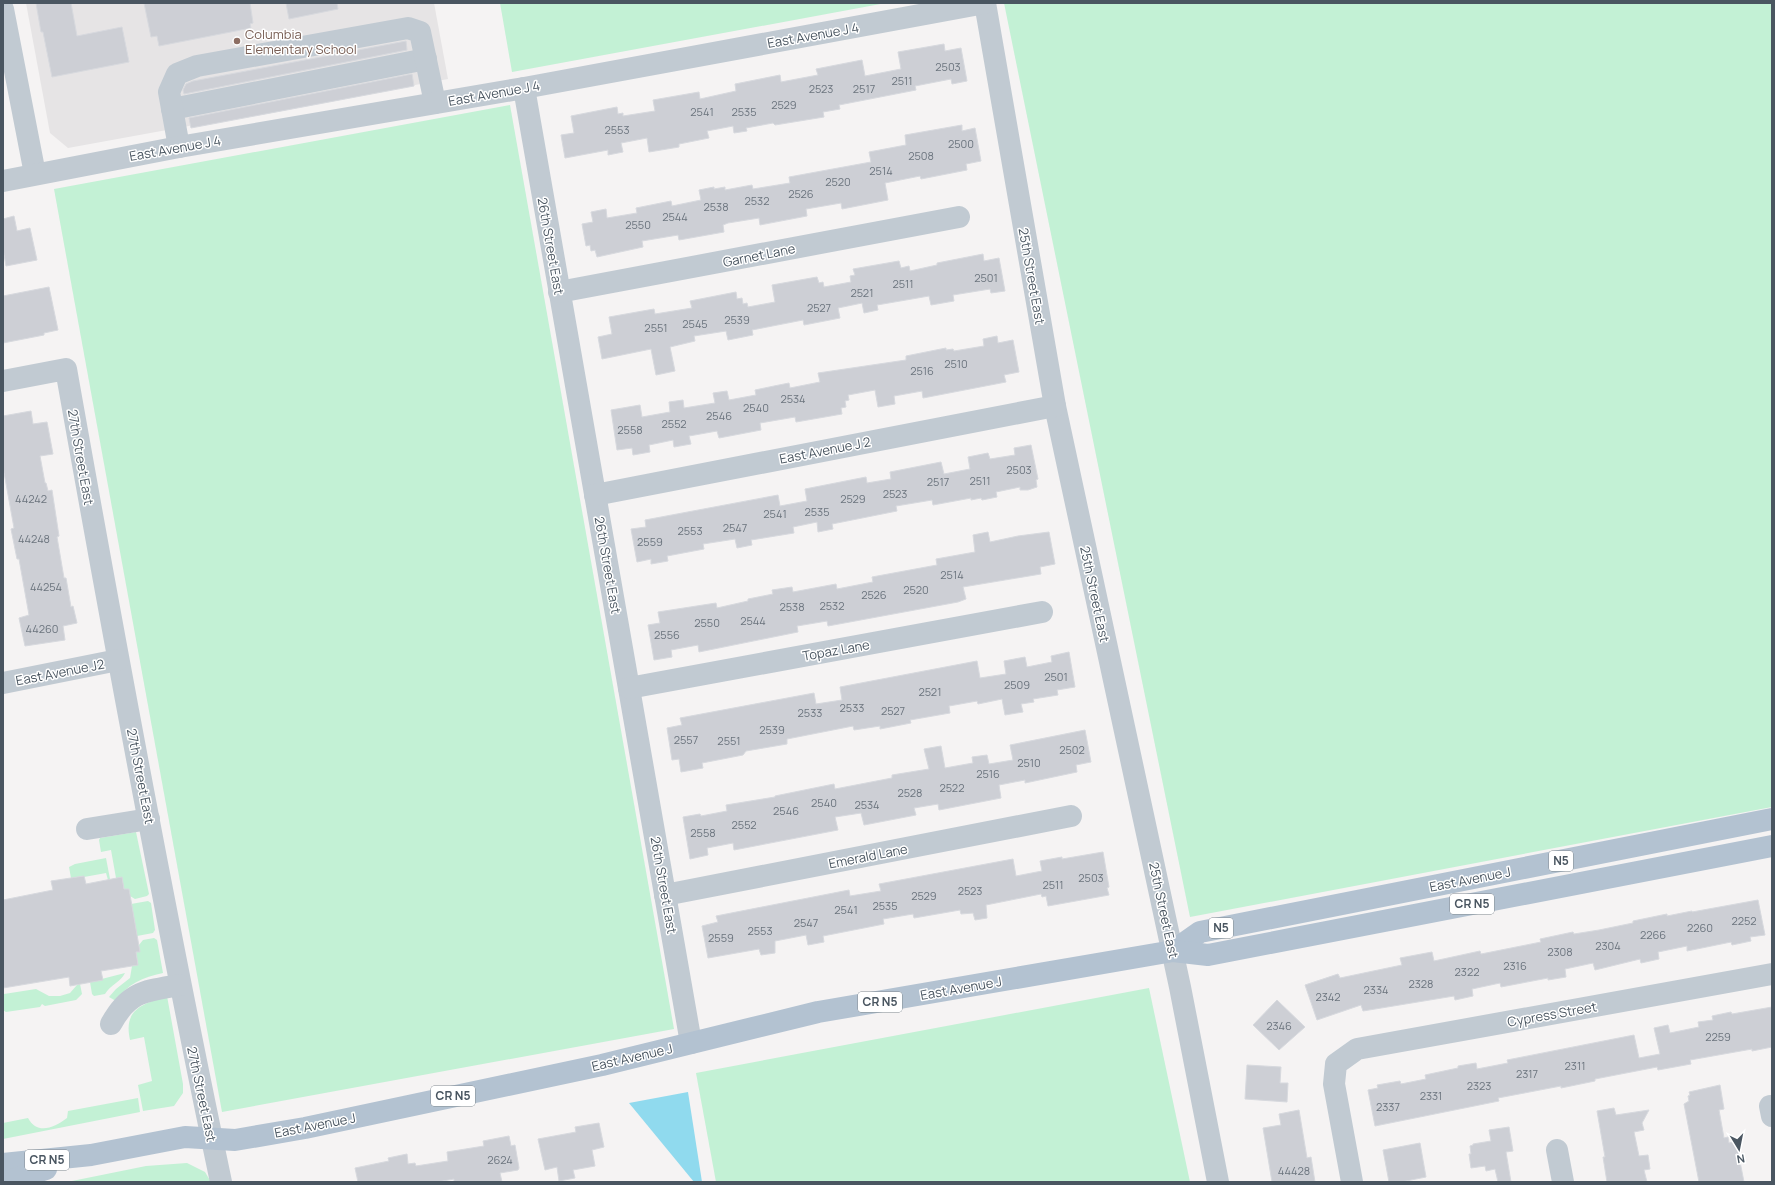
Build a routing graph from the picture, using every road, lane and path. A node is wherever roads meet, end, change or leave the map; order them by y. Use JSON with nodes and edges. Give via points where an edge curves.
{"nodes":[{"id":1,"x":985,"y":3,"type":"edge"},
{"id":2,"x":3,"y":9,"type":"edge"},
{"id":3,"x":426,"y":59,"type":"junction"},
{"id":4,"x":524,"y":88,"type":"junction"},
{"id":5,"x":435,"y":103,"type":"junction"},
{"id":6,"x":172,"y":109,"type":"junction"},
{"id":7,"x":179,"y":147,"type":"junction"},
{"id":8,"x":35,"y":174,"type":"junction"},
{"id":9,"x":3,"y":181,"type":"edge"},
{"id":10,"x":959,"y":217,"type":"dead end"},
{"id":11,"x":559,"y":292,"type":"junction"},
{"id":12,"x":3,"y":381,"type":"edge"},
{"id":13,"x":1055,"y":406,"type":"junction"},
{"id":14,"x":595,"y":495,"type":"junction"},
{"id":15,"x":1042,"y":612,"type":"dead end"},
{"id":16,"x":118,"y":660,"type":"junction"},
{"id":17,"x":3,"y":683,"type":"edge"},
{"id":18,"x":629,"y":688,"type":"junction"},
{"id":19,"x":1071,"y":816,"type":"dead end"},
{"id":20,"x":149,"y":819,"type":"junction"},
{"id":21,"x":1772,"y":819,"type":"edge"},
{"id":22,"x":87,"y":829,"type":"dead end"},
{"id":23,"x":1772,"y":846,"type":"edge"},
{"id":24,"x":666,"y":895,"type":"junction"},
{"id":25,"x":1172,"y":950,"type":"junction"},
{"id":26,"x":1772,"y":974,"type":"edge"},
{"id":27,"x":180,"y":985,"type":"junction"},
{"id":28,"x":111,"y":1024,"type":"dead end"},
{"id":29,"x":691,"y":1043,"type":"junction"},
{"id":30,"x":212,"y":1139,"type":"junction"},
{"id":31,"x":1557,"y":1150,"type":"dead end"},
{"id":32,"x":91,"y":1155,"type":"junction"},
{"id":33,"x":3,"y":1164,"type":"edge"},
{"id":34,"x":5,"y":1182,"type":"edge"},
{"id":35,"x":221,"y":1182,"type":"edge"},
{"id":36,"x":1218,"y":1182,"type":"edge"},
{"id":37,"x":1352,"y":1182,"type":"edge"},
{"id":38,"x":1563,"y":1182,"type":"edge"}],
"edges":[{"from":1,"to":4,"type":"street","name":"East Avenue J 4"},
{"from":1,"to":13,"type":"street","name":"25th Street East"},
{"from":2,"to":8,"type":"street"},
{"from":3,"to":5,"type":"street"},
{"from":3,"to":6,"type":"street"},
{"from":3,"to":6,"type":"street","via":[[420,32],[408,28],[198,66],[177,74],[169,92]]},
{"from":4,"to":5,"type":"street","name":"East Avenue J 4"},
{"from":4,"to":11,"type":"street","name":"26th Street East"},
{"from":5,"to":7,"type":"street","name":"East Avenue J 4"},
{"from":6,"to":7,"type":"street"},
{"from":7,"to":8,"type":"street","name":"East Avenue J 4"},
{"from":8,"to":9,"type":"street","name":"East Avenue J 4"},
{"from":10,"to":11,"type":"street","name":"Garnet Lane"},
{"from":11,"to":14,"type":"street","name":"26th Street East"},
{"from":12,"to":16,"type":"street","name":"27th Street East","via":[[66,369]]},
{"from":13,"to":14,"type":"street","name":"East Avenue J 2"},
{"from":13,"to":25,"type":"street","name":"25th Street East"},
{"from":14,"to":18,"type":"street","name":"26th Street East"},
{"from":15,"to":18,"type":"street","name":"Topaz Lane"},
{"from":16,"to":17,"type":"street","name":"East Avenue J2"},
{"from":16,"to":20,"type":"street","name":"27th Street East"},
{"from":18,"to":24,"type":"street","name":"26th Street East"},
{"from":19,"to":24,"type":"street","name":"Emerald Lane"},
{"from":20,"to":22,"type":"street"},
{"from":20,"to":27,"type":"street","name":"27th Street East"},
{"from":21,"to":25,"type":"main road","name":"East Avenue J","number":"N5","via":[[1200,932]]},
{"from":23,"to":25,"type":"main road","name":"East Avenue J","number":"CR N5","via":[[1208,955]]},
{"from":24,"to":29,"type":"street","name":"26th Street East"},
{"from":25,"to":29,"type":"main road","name":"East Avenue J","number":"CR N5","via":[[818,1012]]},
{"from":25,"to":36,"type":"street","name":"25th Street East"},
{"from":26,"to":37,"type":"street","name":"Cypress Street","via":[[1356,1049],[1336,1064],[1334,1084]]},
{"from":27,"to":28,"type":"street","via":[[134,996]]},
{"from":27,"to":30,"type":"street","name":"27th Street East"},
{"from":29,"to":30,"type":"main road","name":"East Avenue J","number":"CR N5","via":[[602,1065],[306,1128],[235,1140]]},
{"from":30,"to":32,"type":"main road","name":"East Avenue J","number":"CR N5","via":[[185,1137]]},
{"from":30,"to":35,"type":"street","name":"27th Street East"},
{"from":31,"to":38,"type":"street"},
{"from":32,"to":33,"type":"main road","name":"East Avenue J","number":"CR N5"},
{"from":32,"to":34,"type":"main road","name":"East Avenue J"}]}
